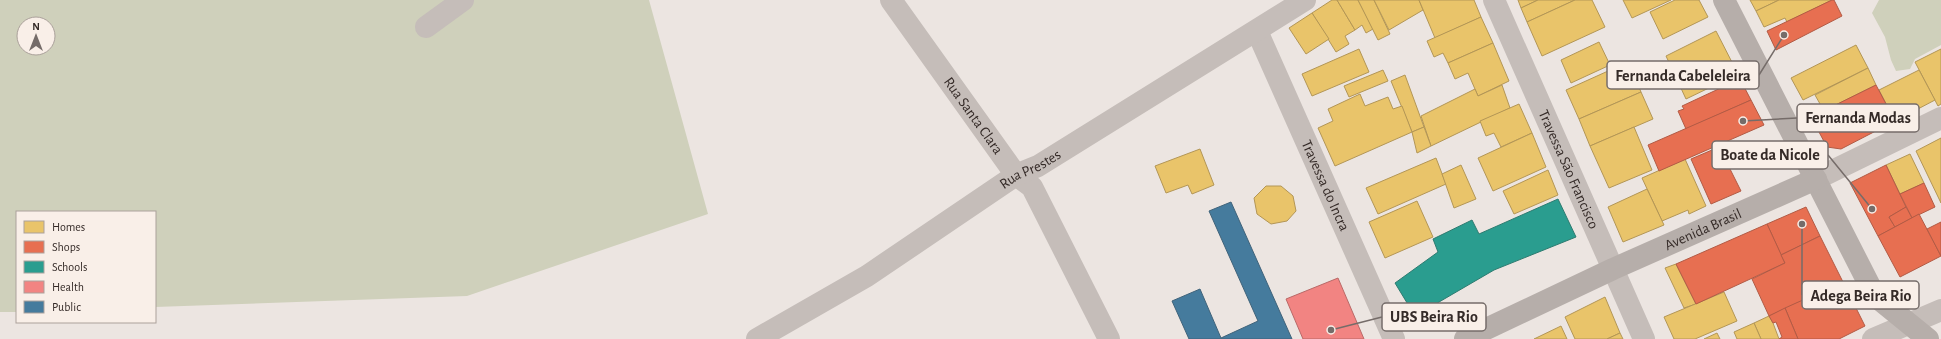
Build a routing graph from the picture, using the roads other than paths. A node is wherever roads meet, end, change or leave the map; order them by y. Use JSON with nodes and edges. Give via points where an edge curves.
{"nodes":[{"id":1,"x":463,"y":0,"type":"edge"},
{"id":2,"x":890,"y":0,"type":"edge"},
{"id":3,"x":1305,"y":0,"type":"edge"},
{"id":4,"x":1494,"y":0,"type":"edge"},
{"id":5,"x":1724,"y":0,"type":"edge"},
{"id":6,"x":426,"y":27,"type":"dead end"},
{"id":7,"x":1257,"y":31,"type":"junction"},
{"id":8,"x":1941,"y":118,"type":"edge"},
{"id":9,"x":1016,"y":175,"type":"junction"},
{"id":10,"x":1816,"y":179,"type":"junction"},
{"id":11,"x":1613,"y":269,"type":"junction"},
{"id":12,"x":1941,"y":310,"type":"edge"},
{"id":13,"x":1910,"y":323,"type":"junction"},
{"id":14,"x":757,"y":339,"type":"edge"},
{"id":15,"x":1109,"y":339,"type":"edge"},
{"id":16,"x":1394,"y":339,"type":"edge"},
{"id":17,"x":1465,"y":339,"type":"edge"},
{"id":18,"x":1644,"y":339,"type":"edge"},
{"id":19,"x":1873,"y":339,"type":"edge"},
{"id":20,"x":1928,"y":339,"type":"edge"}],
"edges":[{"from":1,"to":6,"type":"street"},
{"from":2,"to":9,"type":"street","name":"Rua Santa Clara"},
{"from":3,"to":7,"type":"street","name":"Rua Prestes"},
{"from":4,"to":11,"type":"street","name":"Travessa São Francisco"},
{"from":5,"to":10,"type":"street"},
{"from":7,"to":9,"type":"street","name":"Rua Prestes","via":[[1038,166]]},
{"from":7,"to":16,"type":"street","name":"Travessa do Incra"},
{"from":8,"to":10,"type":"street","name":"Avenida Brasil"},
{"from":9,"to":14,"type":"street","name":"Rua Prestes","via":[[867,276]]},
{"from":9,"to":15,"type":"street","name":"Rua Santa Clara","via":[[1032,187]]},
{"from":10,"to":11,"type":"street","name":"Avenida Brasil"},
{"from":10,"to":13,"type":"street","via":[[1875,296]]},
{"from":11,"to":17,"type":"street","name":"Avenida Brasil"},
{"from":11,"to":18,"type":"street","name":"Travessa São Francisco"},
{"from":12,"to":13,"type":"street"},
{"from":13,"to":19,"type":"street"},
{"from":13,"to":20,"type":"street"}]}
